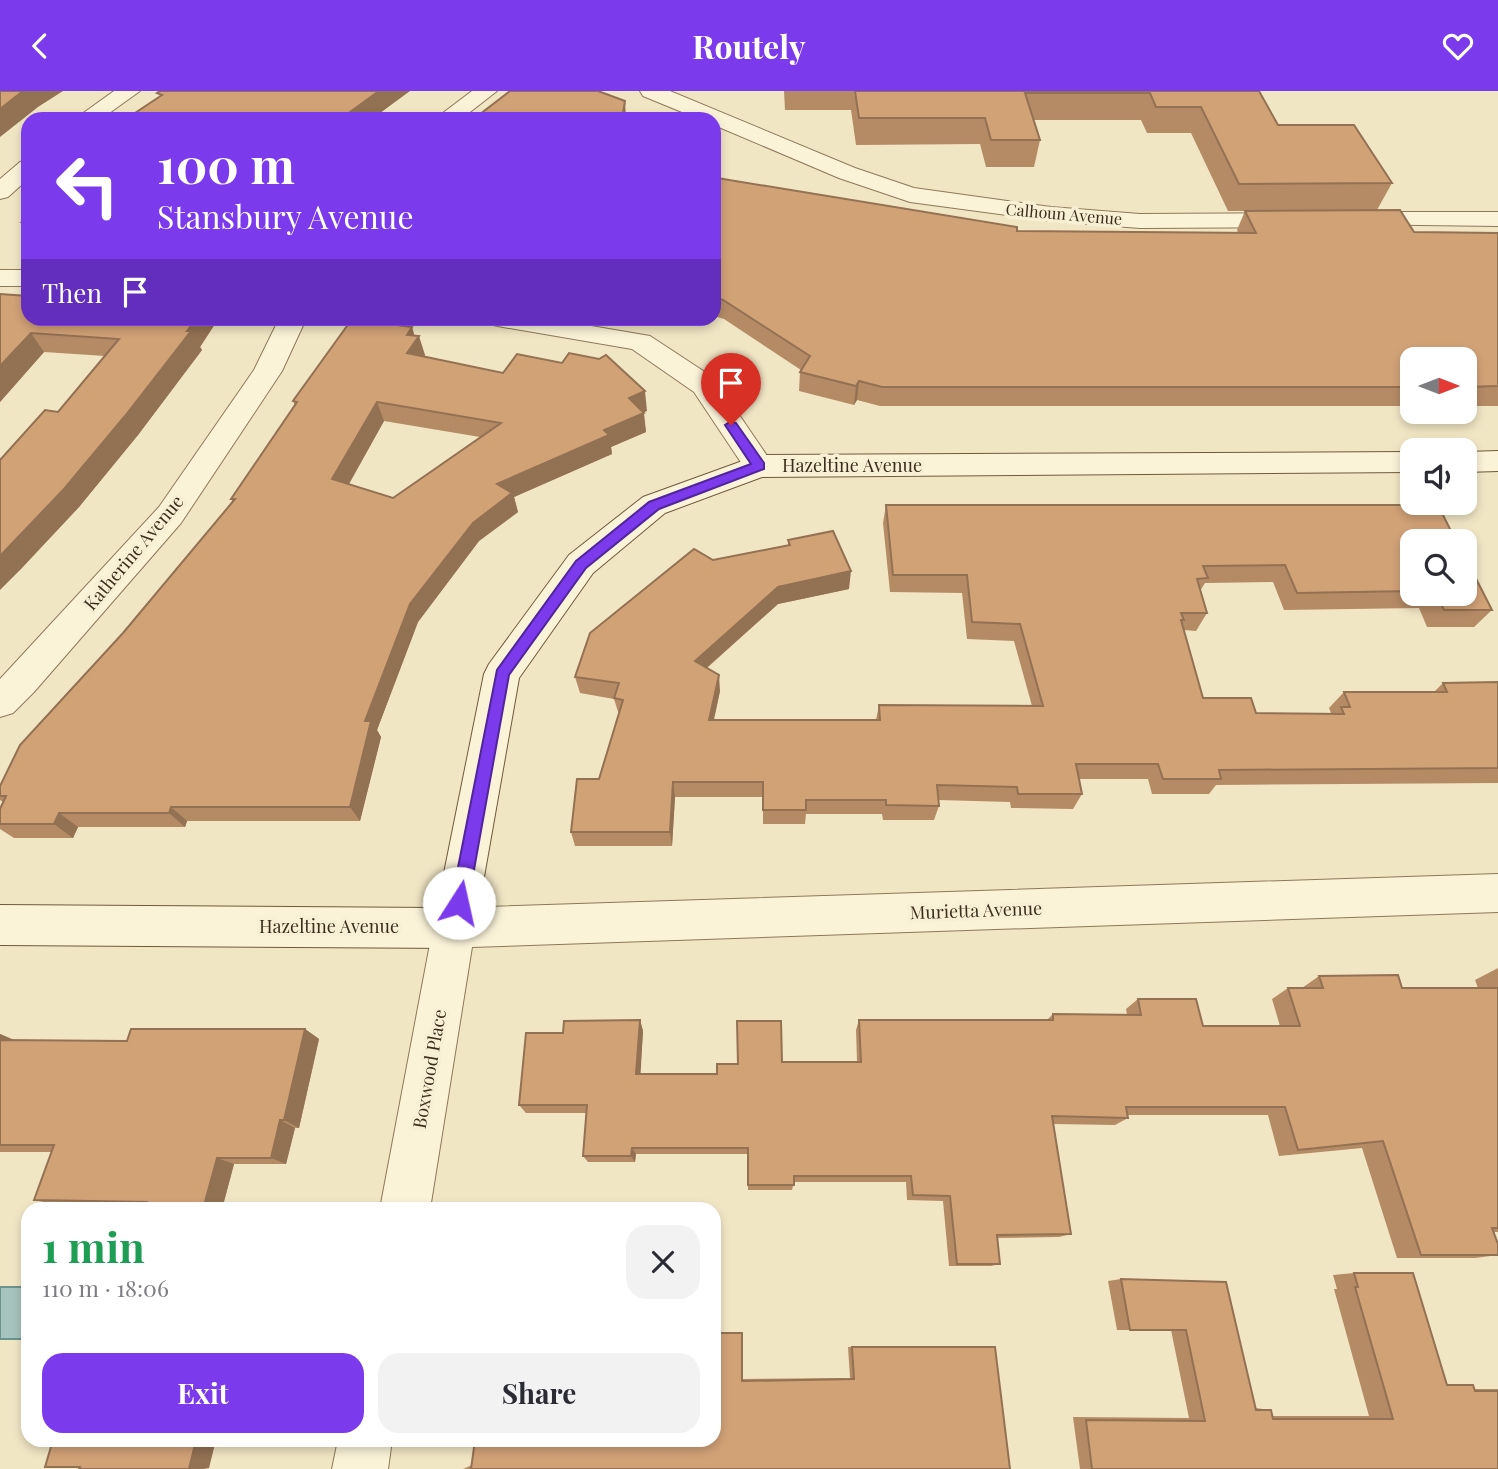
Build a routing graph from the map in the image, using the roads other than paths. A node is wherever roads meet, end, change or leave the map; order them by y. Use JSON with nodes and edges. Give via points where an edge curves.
{"nodes":[{"id":1,"x":129,"y":91,"type":"edge"},
{"id":2,"x":486,"y":91,"type":"edge"},
{"id":3,"x":651,"y":91,"type":"edge"},
{"id":4,"x":97,"y":112,"type":"edge"},
{"id":5,"x":456,"y":112,"type":"edge"},
{"id":6,"x":701,"y":112,"type":"edge"},
{"id":7,"x":721,"y":120,"type":"edge"},
{"id":8,"x":21,"y":173,"type":"edge"},
{"id":9,"x":0,"y":192,"type":"edge"},
{"id":10,"x":1498,"y":219,"type":"edge"},
{"id":11,"x":0,"y":278,"type":"edge"},
{"id":12,"x":21,"y":278,"type":"edge"},
{"id":13,"x":289,"y":326,"type":"edge"},
{"id":14,"x":545,"y":326,"type":"edge"},
{"id":15,"x":1477,"y":461,"type":"edge"},
{"id":16,"x":1498,"y":461,"type":"edge"},
{"id":17,"x":1400,"y":462,"type":"edge"},
{"id":18,"x":759,"y":466,"type":"junction"},
{"id":19,"x":0,"y":702,"type":"edge"},
{"id":20,"x":1498,"y":893,"type":"edge"},
{"id":21,"x":0,"y":925,"type":"edge"},
{"id":22,"x":454,"y":929,"type":"junction"},
{"id":23,"x":406,"y":1202,"type":"edge"},
{"id":24,"x":364,"y":1447,"type":"edge"},
{"id":25,"x":360,"y":1469,"type":"edge"}],
"edges":[{"from":1,"to":4,"type":"street"},
{"from":2,"to":5,"type":"street"},
{"from":3,"to":6,"type":"street","name":"Calhoun Avenue"},
{"from":7,"to":10,"type":"street","name":"Calhoun Avenue","via":[[910,195],[1051,215],[1140,221]]},
{"from":8,"to":9,"type":"street"},
{"from":11,"to":12,"type":"street"},
{"from":13,"to":19,"type":"street","name":"Katherine Avenue","via":[[268,371],[170,515]]},
{"from":14,"to":18,"type":"street","via":[[640,342],[704,385]]},
{"from":15,"to":16,"type":"street"},
{"from":17,"to":18,"type":"street","name":"Hazeltine Avenue"},
{"from":18,"to":22,"type":"street","name":"Hazeltine Avenue","via":[[654,505],[581,564],[502,674]]},
{"from":20,"to":22,"type":"street","name":"Murietta Avenue"},
{"from":21,"to":22,"type":"street","name":"Hazeltine Avenue"},
{"from":22,"to":23,"type":"street","name":"Boxwood Place"},
{"from":24,"to":25,"type":"street"}]}
